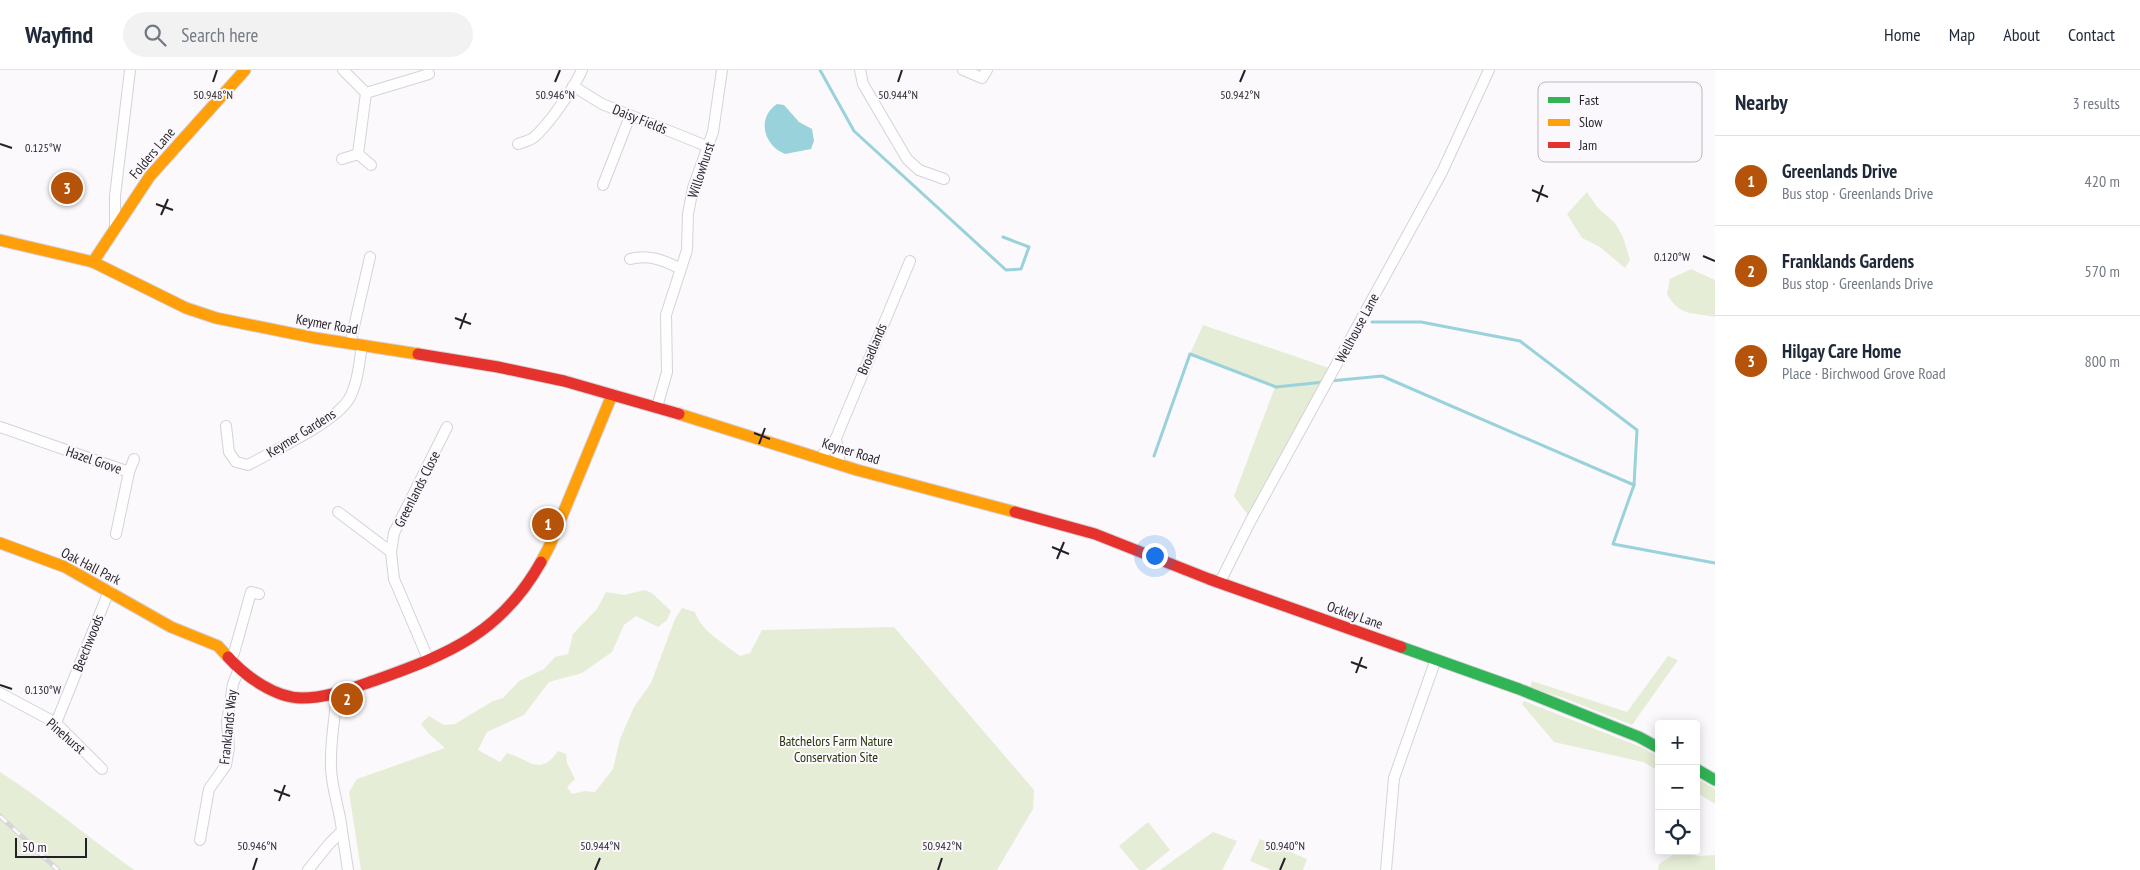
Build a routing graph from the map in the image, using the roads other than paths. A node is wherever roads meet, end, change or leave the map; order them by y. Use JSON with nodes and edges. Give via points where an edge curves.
{"nodes":[{"id":1,"x":130,"y":70,"type":"edge"},
{"id":2,"x":245,"y":70,"type":"edge"},
{"id":3,"x":342,"y":70,"type":"edge"},
{"id":4,"x":582,"y":70,"type":"edge"},
{"id":5,"x":722,"y":70,"type":"edge"},
{"id":6,"x":860,"y":70,"type":"edge"},
{"id":7,"x":963,"y":70,"type":"edge"},
{"id":8,"x":988,"y":70,"type":"edge"},
{"id":9,"x":1489,"y":70,"type":"edge"},
{"id":10,"x":428,"y":74,"type":"dead end"},
{"id":11,"x":573,"y":86,"type":"junction"},
{"id":12,"x":366,"y":92,"type":"junction"},
{"id":13,"x":630,"y":116,"type":"junction"},
{"id":14,"x":518,"y":144,"type":"dead end"},
{"id":15,"x":709,"y":146,"type":"junction"},
{"id":16,"x":358,"y":154,"type":"junction"},
{"id":17,"x":342,"y":159,"type":"dead end"},
{"id":18,"x":372,"y":165,"type":"dead end"},
{"id":19,"x":944,"y":179,"type":"dead end"},
{"id":20,"x":603,"y":185,"type":"dead end"},
{"id":21,"x":116,"y":226,"type":"junction"},
{"id":22,"x":0,"y":240,"type":"edge"},
{"id":23,"x":370,"y":257,"type":"dead end"},
{"id":24,"x":630,"y":259,"type":"dead end"},
{"id":25,"x":910,"y":261,"type":"dead end"},
{"id":26,"x":93,"y":262,"type":"junction"},
{"id":27,"x":679,"y":268,"type":"junction"},
{"id":28,"x":356,"y":345,"type":"junction"},
{"id":29,"x":612,"y":394,"type":"junction"},
{"id":30,"x":658,"y":407,"type":"junction"},
{"id":31,"x":226,"y":426,"type":"dead end"},
{"id":32,"x":0,"y":427,"type":"edge"},
{"id":33,"x":447,"y":427,"type":"dead end"},
{"id":34,"x":836,"y":438,"type":"junction"},
{"id":35,"x":820,"y":458,"type":"junction"},
{"id":36,"x":134,"y":459,"type":"dead end"},
{"id":37,"x":840,"y":464,"type":"junction"},
{"id":38,"x":129,"y":472,"type":"junction"},
{"id":39,"x":338,"y":512,"type":"dead end"},
{"id":40,"x":1039,"y":518,"type":"joint"},
{"id":41,"x":116,"y":534,"type":"dead end"},
{"id":42,"x":0,"y":543,"type":"edge"},
{"id":43,"x":391,"y":552,"type":"junction"},
{"id":44,"x":1220,"y":582,"type":"junction"},
{"id":45,"x":109,"y":591,"type":"junction"},
{"id":46,"x":259,"y":594,"type":"dead end"},
{"id":47,"x":231,"y":657,"type":"junction"},
{"id":48,"x":1436,"y":659,"type":"junction"},
{"id":49,"x":428,"y":661,"type":"junction"},
{"id":50,"x":239,"y":669,"type":"junction"},
{"id":51,"x":0,"y":693,"type":"edge"},
{"id":52,"x":337,"y":693,"type":"junction"},
{"id":53,"x":56,"y":723,"type":"junction"},
{"id":54,"x":1655,"y":746,"type":"edge"},
{"id":55,"x":102,"y":769,"type":"dead end"},
{"id":56,"x":1700,"y":771,"type":"edge"},
{"id":57,"x":1715,"y":780,"type":"edge"},
{"id":58,"x":342,"y":831,"type":"junction"},
{"id":59,"x":200,"y":840,"type":"dead end"},
{"id":60,"x":308,"y":870,"type":"edge"},
{"id":61,"x":348,"y":870,"type":"edge"},
{"id":62,"x":1386,"y":870,"type":"edge"}],
"edges":[{"from":1,"to":21,"type":"street","via":[[115,196]]},
{"from":2,"to":21,"type":"street","name":"Folders Lane","via":[[150,176]]},
{"from":3,"to":12,"type":"street"},
{"from":4,"to":11,"type":"street"},
{"from":5,"to":15,"type":"street","name":"Willowhurst"},
{"from":6,"to":19,"type":"street","via":[[863,84],[907,159],[919,170]]},
{"from":7,"to":8,"type":"street","via":[[982,78]]},
{"from":9,"to":44,"type":"street","name":"Wellhouse Lane","via":[[1442,172]]},
{"from":10,"to":12,"type":"street"},
{"from":11,"to":13,"type":"street","name":"Daisy Fields"},
{"from":11,"to":14,"type":"street","via":[[532,139]]},
{"from":12,"to":16,"type":"street"},
{"from":13,"to":15,"type":"street","name":"Daisy Fields"},
{"from":13,"to":20,"type":"street"},
{"from":15,"to":27,"type":"street","name":"Willowhurst","via":[[693,188],[687,250]]},
{"from":16,"to":17,"type":"street"},
{"from":16,"to":18,"type":"street"},
{"from":21,"to":26,"type":"street","name":"Folders Lane"},
{"from":22,"to":26,"type":"street","name":"Keymer Road"},
{"from":23,"to":28,"type":"street","name":"Keymer Gardens"},
{"from":24,"to":27,"type":"street","via":[[658,258]]},
{"from":25,"to":34,"type":"street","name":"Broadlands"},
{"from":26,"to":28,"type":"street","name":"Keymer Road","via":[[201,313]]},
{"from":27,"to":30,"type":"street","name":"Willowhurst","via":[[666,315],[667,372]]},
{"from":28,"to":29,"type":"street","name":"Keymer Road","via":[[498,367]]},
{"from":28,"to":31,"type":"street","name":"Keymer Gardens","via":[[355,383],[348,399],[333,416],[248,465],[236,462],[229,452]]},
{"from":29,"to":30,"type":"street","name":"Keymer Road"},
{"from":29,"to":49,"type":"street","via":[[550,545],[531,579],[491,625]]},
{"from":30,"to":35,"type":"street","name":"Keyner Road"},
{"from":32,"to":38,"type":"street","name":"Hazel Grove"},
{"from":33,"to":43,"type":"street","name":"Greenlands Close","via":[[394,533]]},
{"from":34,"to":35,"type":"street","name":"Broadlands"},
{"from":34,"to":37,"type":"street"},
{"from":35,"to":37,"type":"street","name":"Keyner Road"},
{"from":36,"to":38,"type":"street"},
{"from":37,"to":40,"type":"street","name":"Keyner Road"},
{"from":38,"to":41,"type":"street","name":"Hazel Grove"},
{"from":39,"to":43,"type":"street"},
{"from":40,"to":44,"type":"street","name":"Ockley Lane","via":[[1096,534]]},
{"from":42,"to":45,"type":"street","name":"Oak Hall Park","via":[[65,567]]},
{"from":43,"to":49,"type":"street","name":"Greenlands Close","via":[[394,579]]},
{"from":44,"to":48,"type":"street","name":"Ockley Lane"},
{"from":45,"to":47,"type":"street","name":"Oak Hall Park","via":[[167,626],[218,646]]},
{"from":45,"to":53,"type":"street","name":"Beechwoods"},
{"from":46,"to":47,"type":"street","via":[[251,592]]},
{"from":47,"to":50,"type":"street"},
{"from":48,"to":54,"type":"street","name":"Ockley Lane"},
{"from":48,"to":62,"type":"street","via":[[1394,778]]},
{"from":49,"to":52,"type":"street"},
{"from":50,"to":52,"type":"street","via":[[278,693],[302,698]]},
{"from":50,"to":59,"type":"street","name":"Franklands Way","via":[[233,684],[227,722],[226,765],[209,789]]},
{"from":51,"to":53,"type":"street","name":"Pinehurst"},
{"from":52,"to":58,"type":"street","via":[[330,765]]},
{"from":53,"to":55,"type":"street","name":"Pinehurst"},
{"from":56,"to":57,"type":"street"},
{"from":58,"to":60,"type":"street"},
{"from":58,"to":61,"type":"street"}]}
